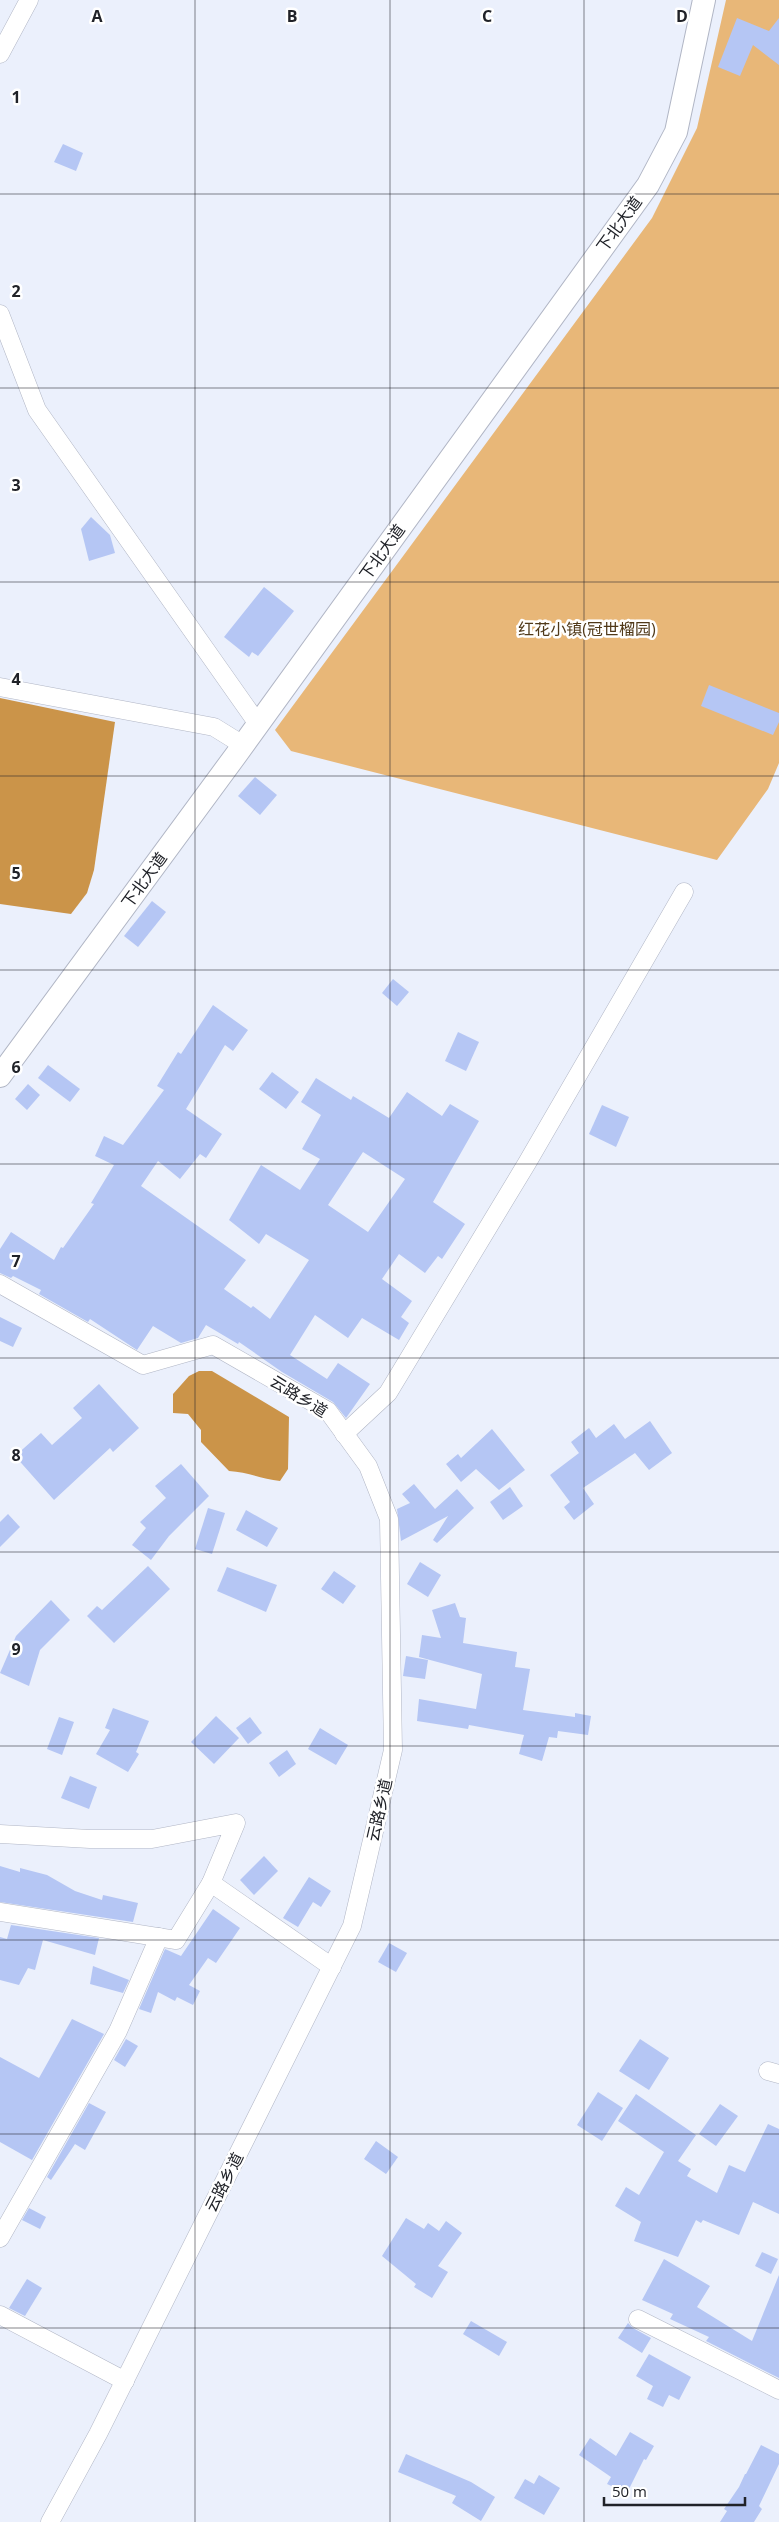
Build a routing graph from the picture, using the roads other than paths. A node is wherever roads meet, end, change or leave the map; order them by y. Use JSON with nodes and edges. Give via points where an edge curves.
{"nodes":[{"id":1,"x":29,"y":0,"type":"edge"},
{"id":2,"x":704,"y":0,"type":"edge"},
{"id":3,"x":0,"y":54,"type":"edge"},
{"id":4,"x":0,"y":314,"type":"edge"},
{"id":5,"x":0,"y":687,"type":"edge"},
{"id":6,"x":258,"y":724,"type":"junction"},
{"id":7,"x":243,"y":745,"type":"junction"},
{"id":8,"x":684,"y":892,"type":"dead end"},
{"id":9,"x":0,"y":1076,"type":"edge"},
{"id":10,"x":0,"y":1284,"type":"edge"},
{"id":11,"x":344,"y":1434,"type":"junction"},
{"id":12,"x":0,"y":1834,"type":"edge"},
{"id":13,"x":212,"y":1883,"type":"junction"},
{"id":14,"x":0,"y":1912,"type":"edge"},
{"id":15,"x":159,"y":1937,"type":"junction"},
{"id":16,"x":332,"y":1967,"type":"junction"},
{"id":17,"x":0,"y":2238,"type":"edge"},
{"id":18,"x":0,"y":2315,"type":"edge"},
{"id":19,"x":638,"y":2319,"type":"dead end"},
{"id":20,"x":125,"y":2381,"type":"junction"},
{"id":21,"x":779,"y":2390,"type":"edge"},
{"id":22,"x":50,"y":2522,"type":"edge"}],
"edges":[{"from":1,"to":3,"type":"street"},
{"from":2,"to":6,"type":"street","name":"下北大道","via":[[676,132],[648,185]]},
{"from":4,"to":6,"type":"street","via":[[37,410]]},
{"from":5,"to":7,"type":"street","via":[[214,727]]},
{"from":6,"to":7,"type":"street","name":"下北大道"},
{"from":7,"to":9,"type":"street","name":"下北大道"},
{"from":8,"to":11,"type":"street","via":[[527,1164],[388,1394]]},
{"from":10,"to":11,"type":"street","name":"云路乡道","via":[[143,1365],[213,1345],[328,1411]]},
{"from":11,"to":16,"type":"street","name":"云路乡道","via":[[368,1466],[388,1519],[393,1750],[352,1926]]},
{"from":12,"to":13,"type":"street","via":[[152,1839],[236,1823]]},
{"from":13,"to":15,"type":"street","via":[[176,1940]]},
{"from":13,"to":16,"type":"street"},
{"from":14,"to":15,"type":"street"},
{"from":15,"to":17,"type":"street","via":[[118,2031]]},
{"from":16,"to":20,"type":"street","name":"云路乡道"},
{"from":18,"to":20,"type":"street"},
{"from":19,"to":21,"type":"street"},
{"from":20,"to":22,"type":"street","name":"云路乡道"}]}
